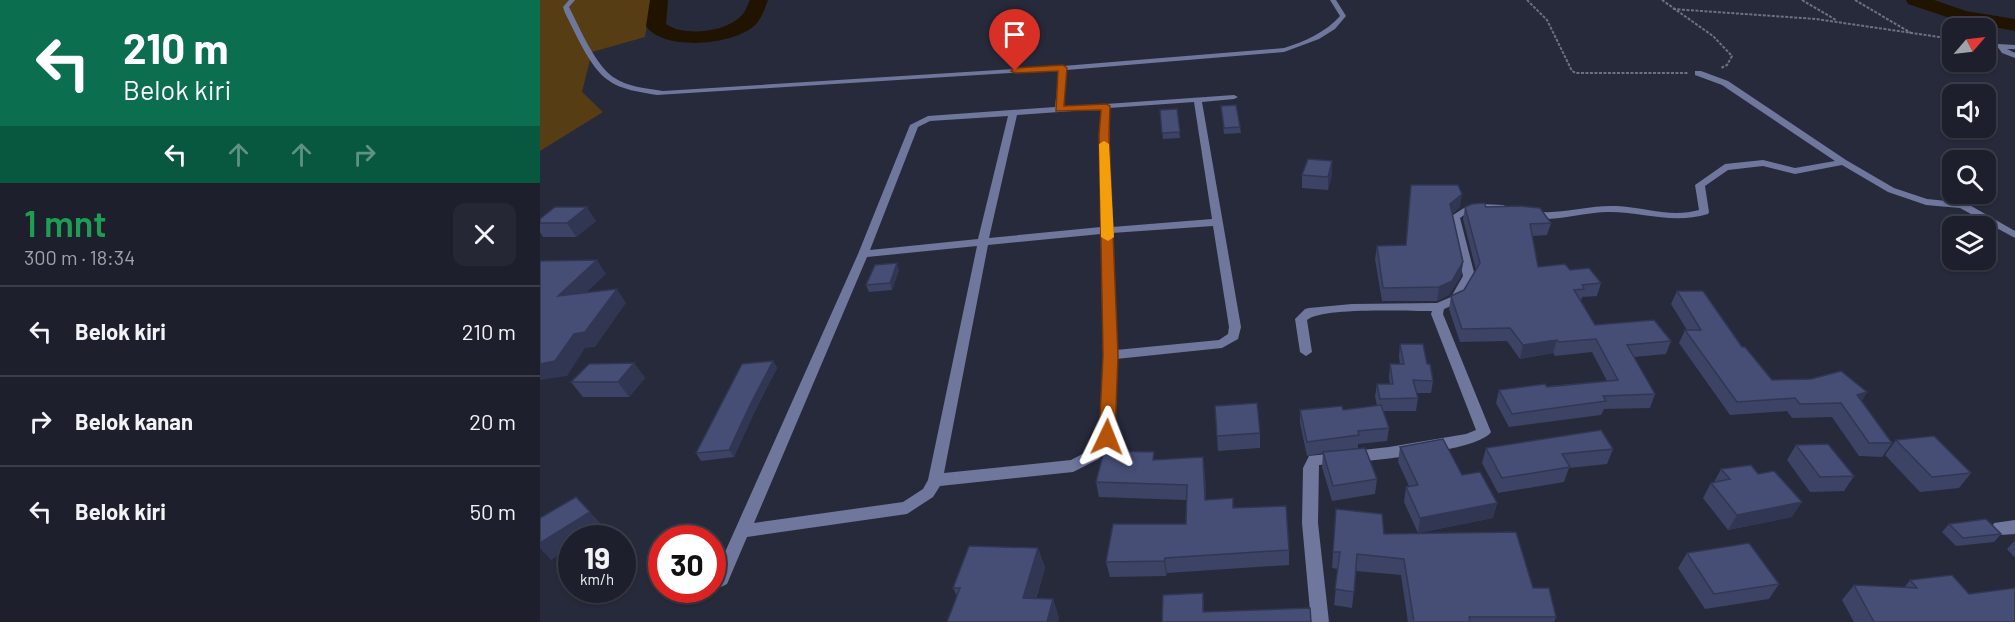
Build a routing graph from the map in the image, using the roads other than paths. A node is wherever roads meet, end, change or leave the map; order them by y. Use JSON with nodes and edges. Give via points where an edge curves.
{"nodes":[{"id":1,"x":572,"y":0,"type":"edge"},
{"id":2,"x":1333,"y":0,"type":"edge"},
{"id":3,"x":2015,"y":47,"type":"edge"},
{"id":4,"x":2015,"y":57,"type":"edge"},
{"id":5,"x":1063,"y":68,"type":"junction"},
{"id":6,"x":1698,"y":73,"type":"road end"},
{"id":7,"x":1234,"y":98,"type":"dead end"},
{"id":8,"x":1198,"y":101,"type":"junction"},
{"id":9,"x":1106,"y":106,"type":"junction"},
{"id":10,"x":1059,"y":109,"type":"junction"},
{"id":11,"x":1013,"y":113,"type":"junction"},
{"id":12,"x":1844,"y":162,"type":"junction"},
{"id":13,"x":1219,"y":222,"type":"junction"},
{"id":14,"x":1107,"y":230,"type":"junction"},
{"id":15,"x":2015,"y":235,"type":"edge"},
{"id":16,"x":982,"y":242,"type":"junction"},
{"id":17,"x":863,"y":254,"type":"junction"},
{"id":18,"x":1439,"y":307,"type":"junction"},
{"id":19,"x":1306,"y":352,"type":"dead end"},
{"id":20,"x":1110,"y":355,"type":"junction"},
{"id":21,"x":935,"y":480,"type":"junction"},
{"id":22,"x":742,"y":531,"type":"junction"},
{"id":23,"x":726,"y":568,"type":"edge"},
{"id":24,"x":1320,"y":622,"type":"edge"}],
"edges":[{"from":1,"to":5,"type":"street","via":[[566,7],[570,19],[608,77],[640,90],[675,92]]},
{"from":2,"to":5,"type":"street","via":[[1343,16],[1339,23],[1284,50]]},
{"from":3,"to":4,"type":"street","via":[[2001,46]]},
{"from":5,"to":10,"type":"street"},
{"from":6,"to":12,"type":"street","via":[[1725,83]]},
{"from":7,"to":8,"type":"street"},
{"from":8,"to":9,"type":"street"},
{"from":8,"to":13,"type":"street"},
{"from":9,"to":10,"type":"street"},
{"from":9,"to":14,"type":"street"},
{"from":10,"to":11,"type":"street"},
{"from":11,"to":16,"type":"street"},
{"from":11,"to":17,"type":"street","via":[[928,119],[914,125]]},
{"from":12,"to":15,"type":"street","via":[[1891,190],[1926,202],[1962,206]]},
{"from":12,"to":18,"type":"street","via":[[1795,171],[1763,163],[1725,167],[1700,185],[1704,212],[1696,215],[1611,209],[1532,215],[1484,206],[1461,212],[1455,217],[1469,276],[1456,299]]},
{"from":13,"to":14,"type":"street"},
{"from":13,"to":20,"type":"street","via":[[1234,336],[1222,344]]},
{"from":14,"to":16,"type":"street"},
{"from":14,"to":20,"type":"street"},
{"from":16,"to":17,"type":"street"},
{"from":16,"to":21,"type":"street"},
{"from":17,"to":22,"type":"street"},
{"from":18,"to":19,"type":"street","via":[[1309,312],[1301,319]]},
{"from":18,"to":24,"type":"street","via":[[1437,314],[1484,432],[1469,439],[1389,453],[1314,460],[1308,486]]},
{"from":20,"to":21,"type":"street","via":[[1107,437],[1102,449],[1088,460],[1073,466]]},
{"from":21,"to":22,"type":"street","via":[[928,493],[907,508]]},
{"from":22,"to":23,"type":"street"}]}
